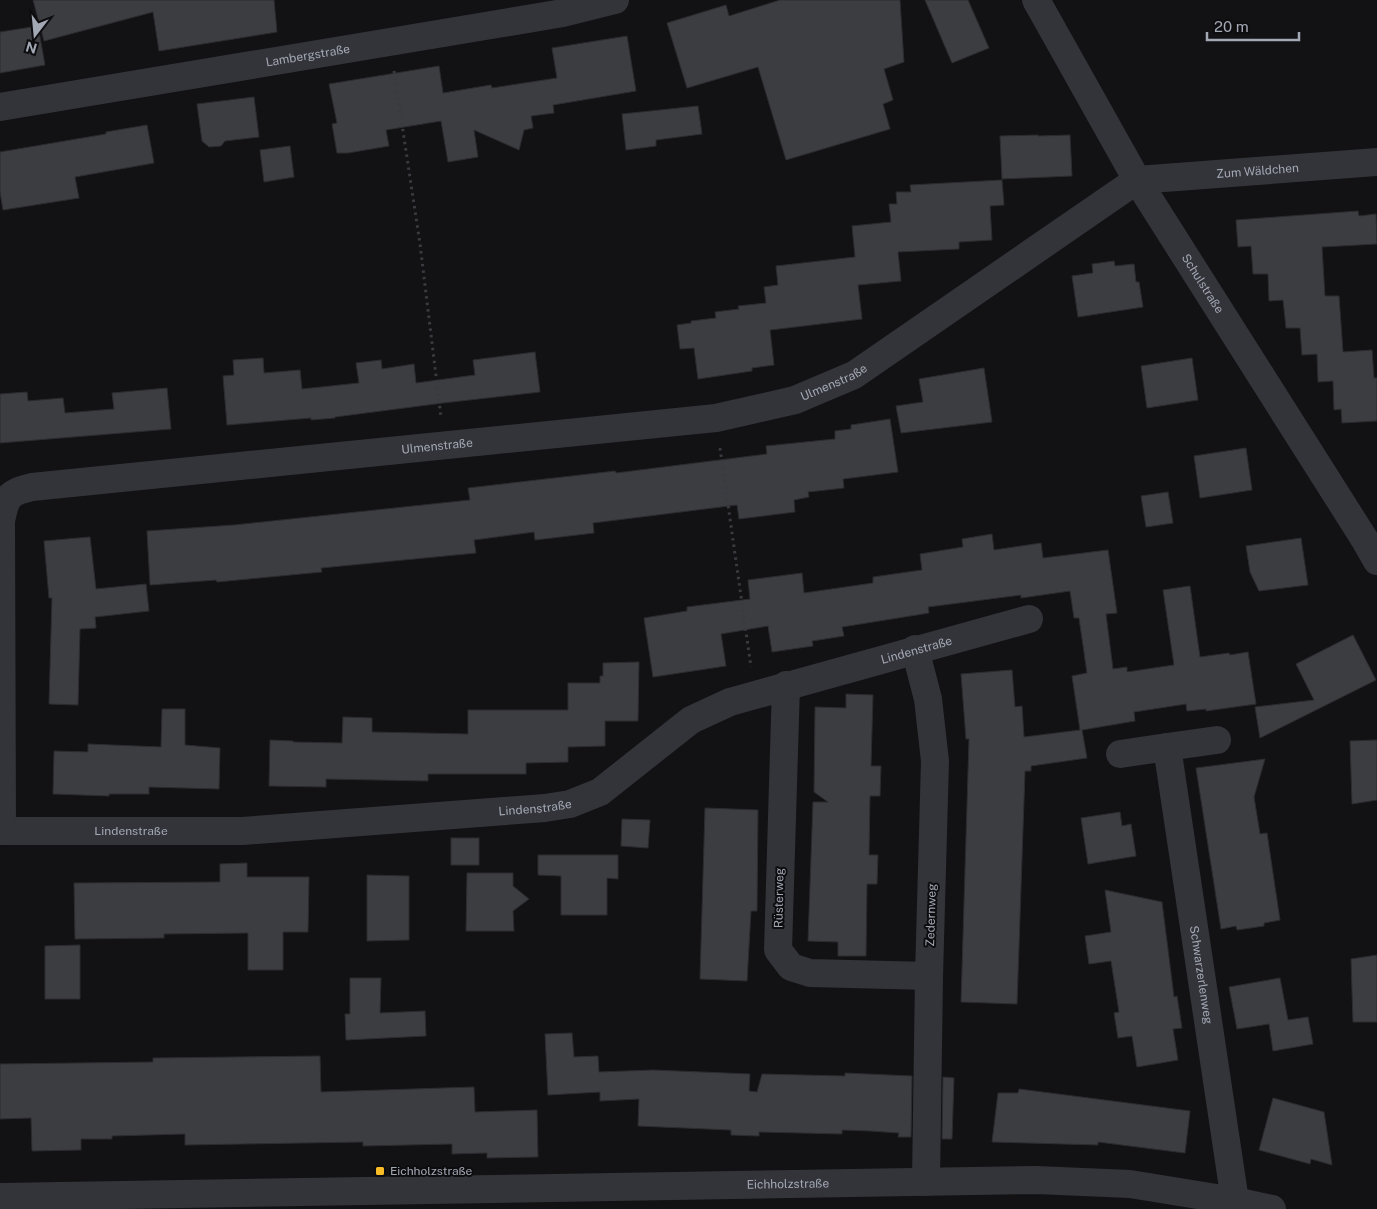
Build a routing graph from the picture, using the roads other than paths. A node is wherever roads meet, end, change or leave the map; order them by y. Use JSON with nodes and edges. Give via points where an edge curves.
{"nodes":[{"id":1,"x":615,"y":0,"type":"edge"},
{"id":2,"x":1036,"y":0,"type":"edge"},
{"id":3,"x":0,"y":107,"type":"edge"},
{"id":4,"x":1377,"y":162,"type":"edge"},
{"id":5,"x":1137,"y":180,"type":"junction"},
{"id":6,"x":1377,"y":561,"type":"edge"},
{"id":7,"x":1028,"y":619,"type":"dead end"},
{"id":8,"x":916,"y":649,"type":"junction"},
{"id":9,"x":1,"y":660,"type":"edge"},
{"id":10,"x":786,"y":685,"type":"junction"},
{"id":11,"x":1217,"y":740,"type":"dead end"},
{"id":12,"x":1167,"y":747,"type":"junction"},
{"id":13,"x":1120,"y":754,"type":"dead end"},
{"id":14,"x":1,"y":831,"type":"edge"},
{"id":15,"x":929,"y":976,"type":"junction"},
{"id":16,"x":926,"y":1182,"type":"junction"},
{"id":17,"x":0,"y":1197,"type":"edge"},
{"id":18,"x":1235,"y":1201,"type":"junction"},
{"id":19,"x":1272,"y":1209,"type":"edge"}],
"edges":[{"from":1,"to":3,"type":"street","name":"Lambergstraße","via":[[563,13]]},
{"from":2,"to":5,"type":"street","name":"Schulstraße"},
{"from":4,"to":5,"type":"street","name":"Zum Wäldchen"},
{"from":5,"to":6,"type":"street","name":"Schulstraße"},
{"from":5,"to":9,"type":"street","name":"Ulmenstraße","via":[[854,375],[795,400],[716,418],[32,487],[14,492],[4,503],[0,521]]},
{"from":7,"to":8,"type":"street","name":"Lindenstraße"},
{"from":8,"to":10,"type":"street","name":"Lindenstraße"},
{"from":8,"to":15,"type":"street","name":"Zedernweg","via":[[928,699],[935,761]]},
{"from":9,"to":14,"type":"street","name":"Ulmenstraße"},
{"from":10,"to":14,"type":"street","name":"Lindenstraße","via":[[730,702],[691,720],[600,792],[570,804],[242,831]]},
{"from":10,"to":15,"type":"street","name":"Rüsterweg","via":[[778,950],[790,967],[810,973]]},
{"from":11,"to":12,"type":"street"},
{"from":12,"to":13,"type":"street"},
{"from":12,"to":18,"type":"street","name":"Schwarzerlenweg"},
{"from":15,"to":16,"type":"street","name":"Zedernweg"},
{"from":16,"to":17,"type":"street","name":"Eichholzstraße"},
{"from":16,"to":18,"type":"street","name":"Eichholzstraße","via":[[1036,1180],[1130,1184]]},
{"from":18,"to":19,"type":"street","name":"Eichholzstraße"}]}
